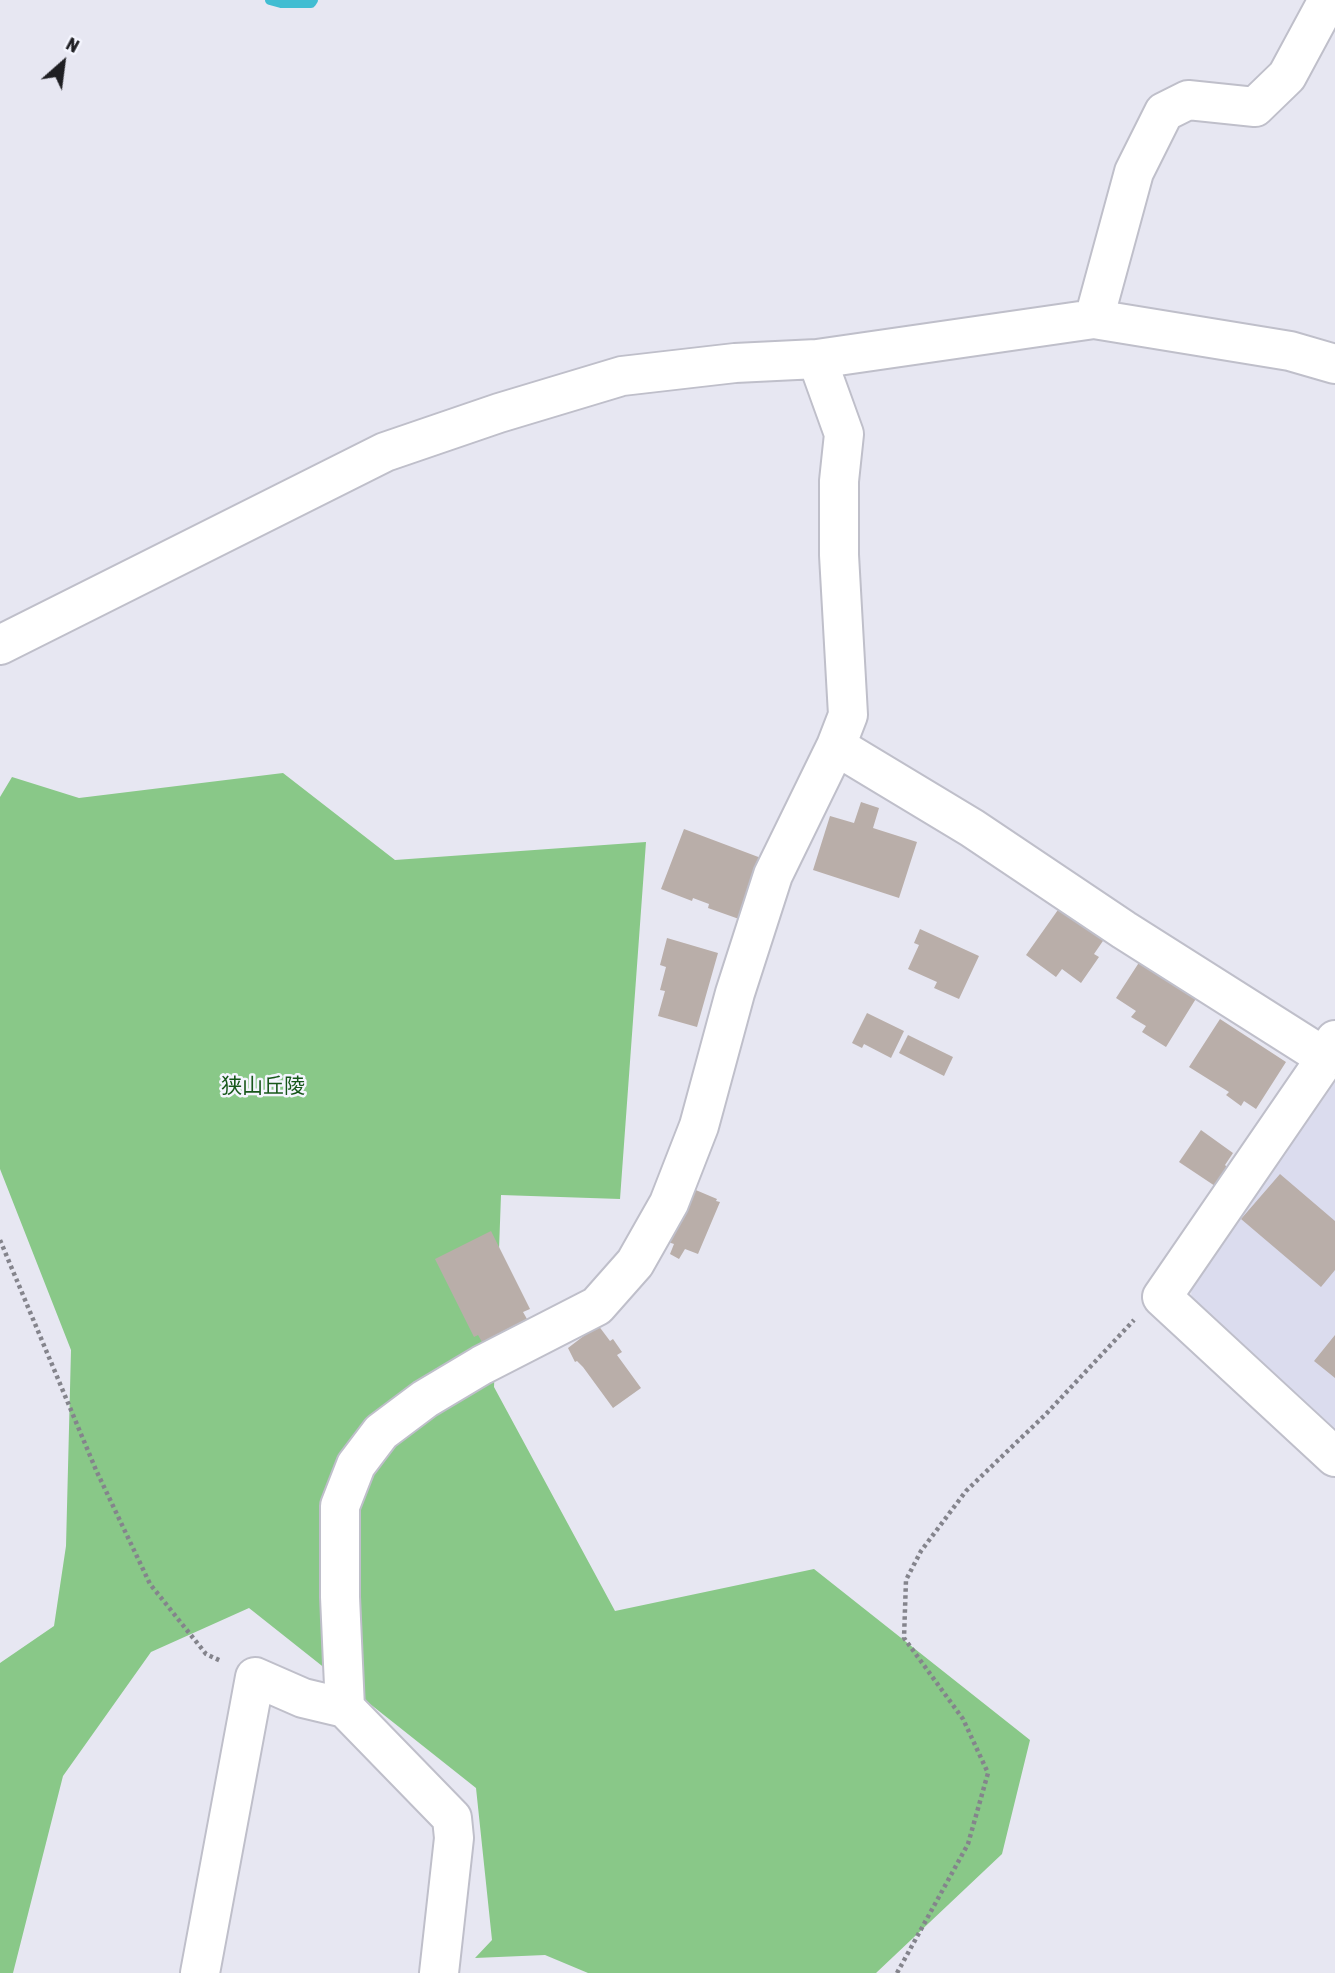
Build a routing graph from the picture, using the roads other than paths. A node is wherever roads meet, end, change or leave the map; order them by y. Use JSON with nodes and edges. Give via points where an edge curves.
{"nodes":[{"id":1,"x":1328,"y":0,"type":"edge"},
{"id":2,"x":1094,"y":319,"type":"junction"},
{"id":3,"x":817,"y":359,"type":"junction"},
{"id":4,"x":1335,"y":364,"type":"edge"},
{"id":5,"x":0,"y":645,"type":"edge"},
{"id":6,"x":836,"y":746,"type":"junction"},
{"id":7,"x":1330,"y":1049,"type":"edge"},
{"id":8,"x":1335,"y":1457,"type":"edge"},
{"id":9,"x":345,"y":1708,"type":"junction"},
{"id":10,"x":200,"y":1973,"type":"edge"},
{"id":11,"x":439,"y":1973,"type":"edge"}],
"edges":[{"from":1,"to":2,"type":"street","via":[[1287,76],[1255,107],[1188,100],[1164,112],[1135,172]]},
{"from":2,"to":3,"type":"street"},
{"from":2,"to":4,"type":"street","via":[[1290,351]]},
{"from":3,"to":5,"type":"street","via":[[622,376],[385,452]]},
{"from":3,"to":6,"type":"street","via":[[844,435],[838,555],[848,715]]},
{"from":6,"to":7,"type":"street","via":[[972,828],[1124,930]]},
{"from":6,"to":9,"type":"street","via":[[773,875],[699,1126],[669,1203],[635,1264],[597,1306],[482,1364],[425,1399],[381,1432],[356,1465],[340,1506]]},
{"from":7,"to":8,"type":"street","via":[[1162,1297]]},
{"from":9,"to":10,"type":"street","via":[[303,1698],[255,1677]]},
{"from":9,"to":11,"type":"street","via":[[453,1818]]}]}
